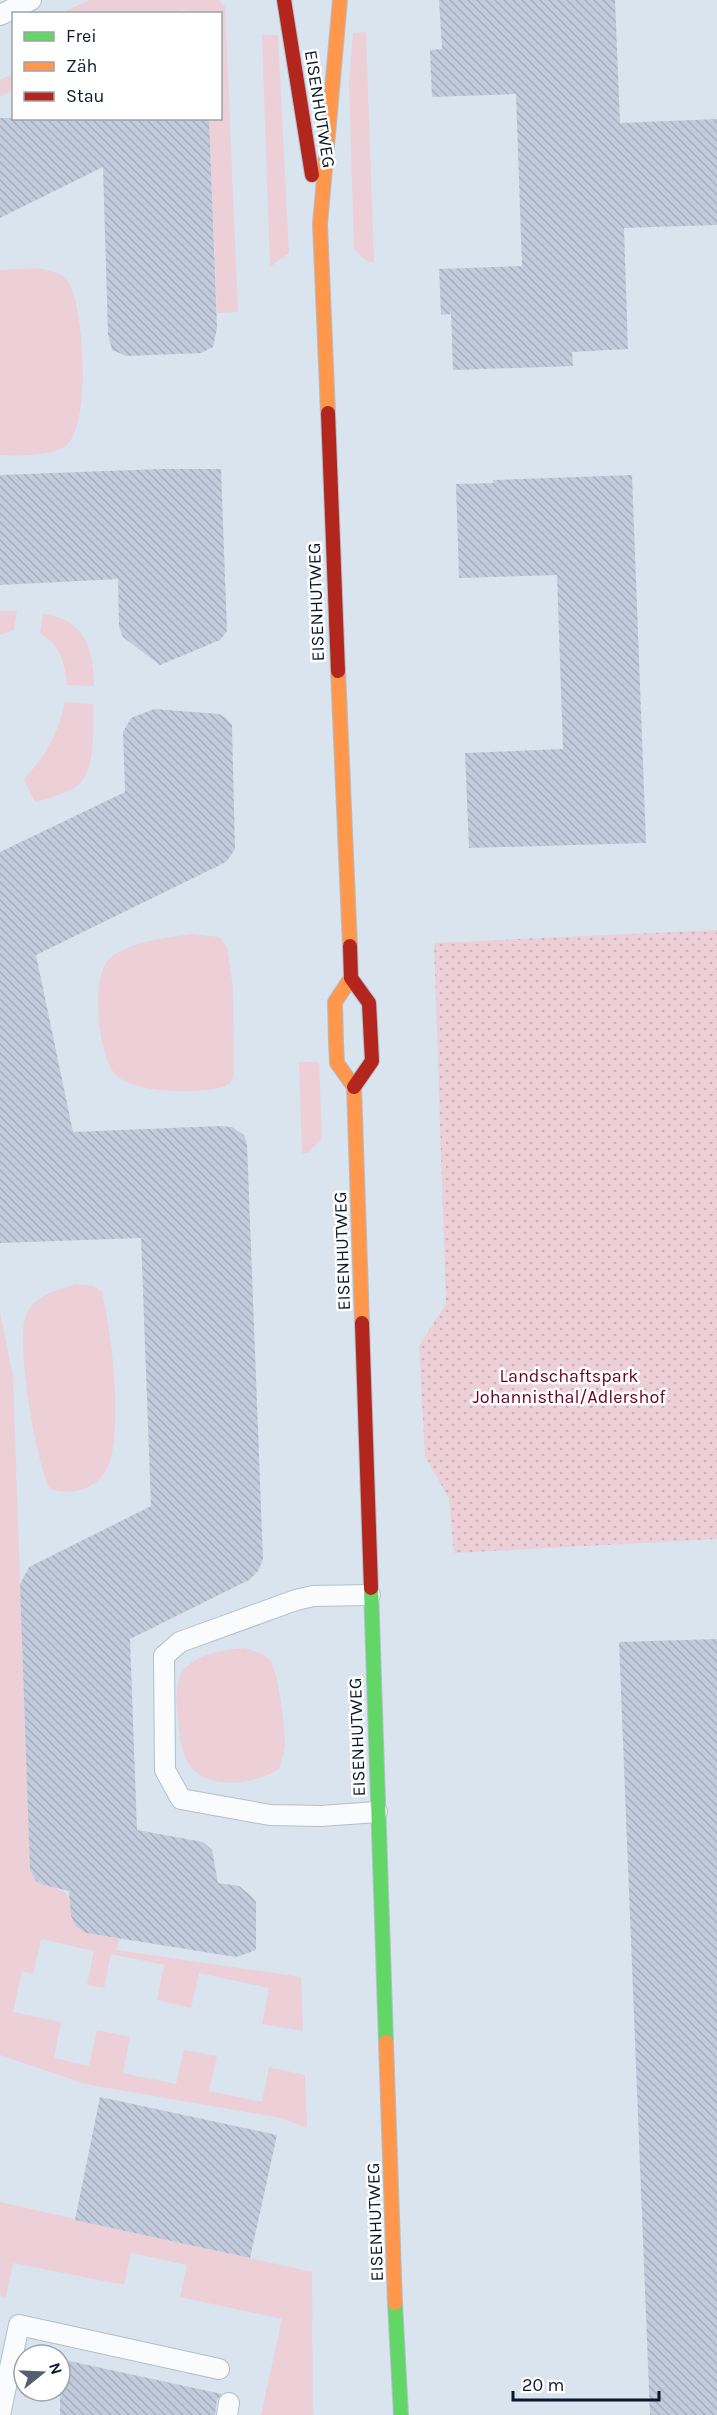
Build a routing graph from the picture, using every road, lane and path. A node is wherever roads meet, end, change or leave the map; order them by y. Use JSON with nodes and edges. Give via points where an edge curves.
{"nodes":[{"id":1,"x":31,"y":0,"type":"edge"},
{"id":2,"x":284,"y":0,"type":"edge"},
{"id":3,"x":340,"y":0,"type":"edge"},
{"id":4,"x":0,"y":15,"type":"edge"},
{"id":5,"x":320,"y":224,"type":"junction"},
{"id":6,"x":351,"y":978,"type":"junction"},
{"id":7,"x":354,"y":1086,"type":"junction"},
{"id":8,"x":370,"y":1595,"type":"junction"},
{"id":9,"x":377,"y":1812,"type":"junction"},
{"id":10,"x":219,"y":2368,"type":"dead end"},
{"id":11,"x":398,"y":2386,"type":"junction"},
{"id":12,"x":0,"y":2415,"type":"edge"},
{"id":13,"x":395,"y":2415,"type":"edge"},
{"id":14,"x":401,"y":2415,"type":"edge"}],
"edges":[{"from":1,"to":4,"type":"lane"},
{"from":2,"to":5,"type":"street","name":"EISENHUTWEG"},
{"from":3,"to":5,"type":"street","name":"EISENHUTWEG"},
{"from":5,"to":6,"type":"street","name":"EISENHUTWEG"},
{"from":6,"to":7,"type":"street","via":[[334,1002],[337,1063]]},
{"from":6,"to":7,"type":"street","via":[[369,1004],[372,1061]]},
{"from":7,"to":8,"type":"street","name":"EISENHUTWEG"},
{"from":8,"to":9,"type":"street","name":"EISENHUTWEG"},
{"from":8,"to":9,"type":"lane","via":[[296,1600],[180,1642],[164,1656],[165,1770],[181,1799],[270,1815]]},
{"from":9,"to":11,"type":"street","name":"EISENHUTWEG"},
{"from":10,"to":12,"type":"lane","via":[[19,2325]]},
{"from":11,"to":13,"type":"street","name":"EISENHUTWEG"},
{"from":11,"to":14,"type":"street","name":"EISENHUTWEG"}]}
